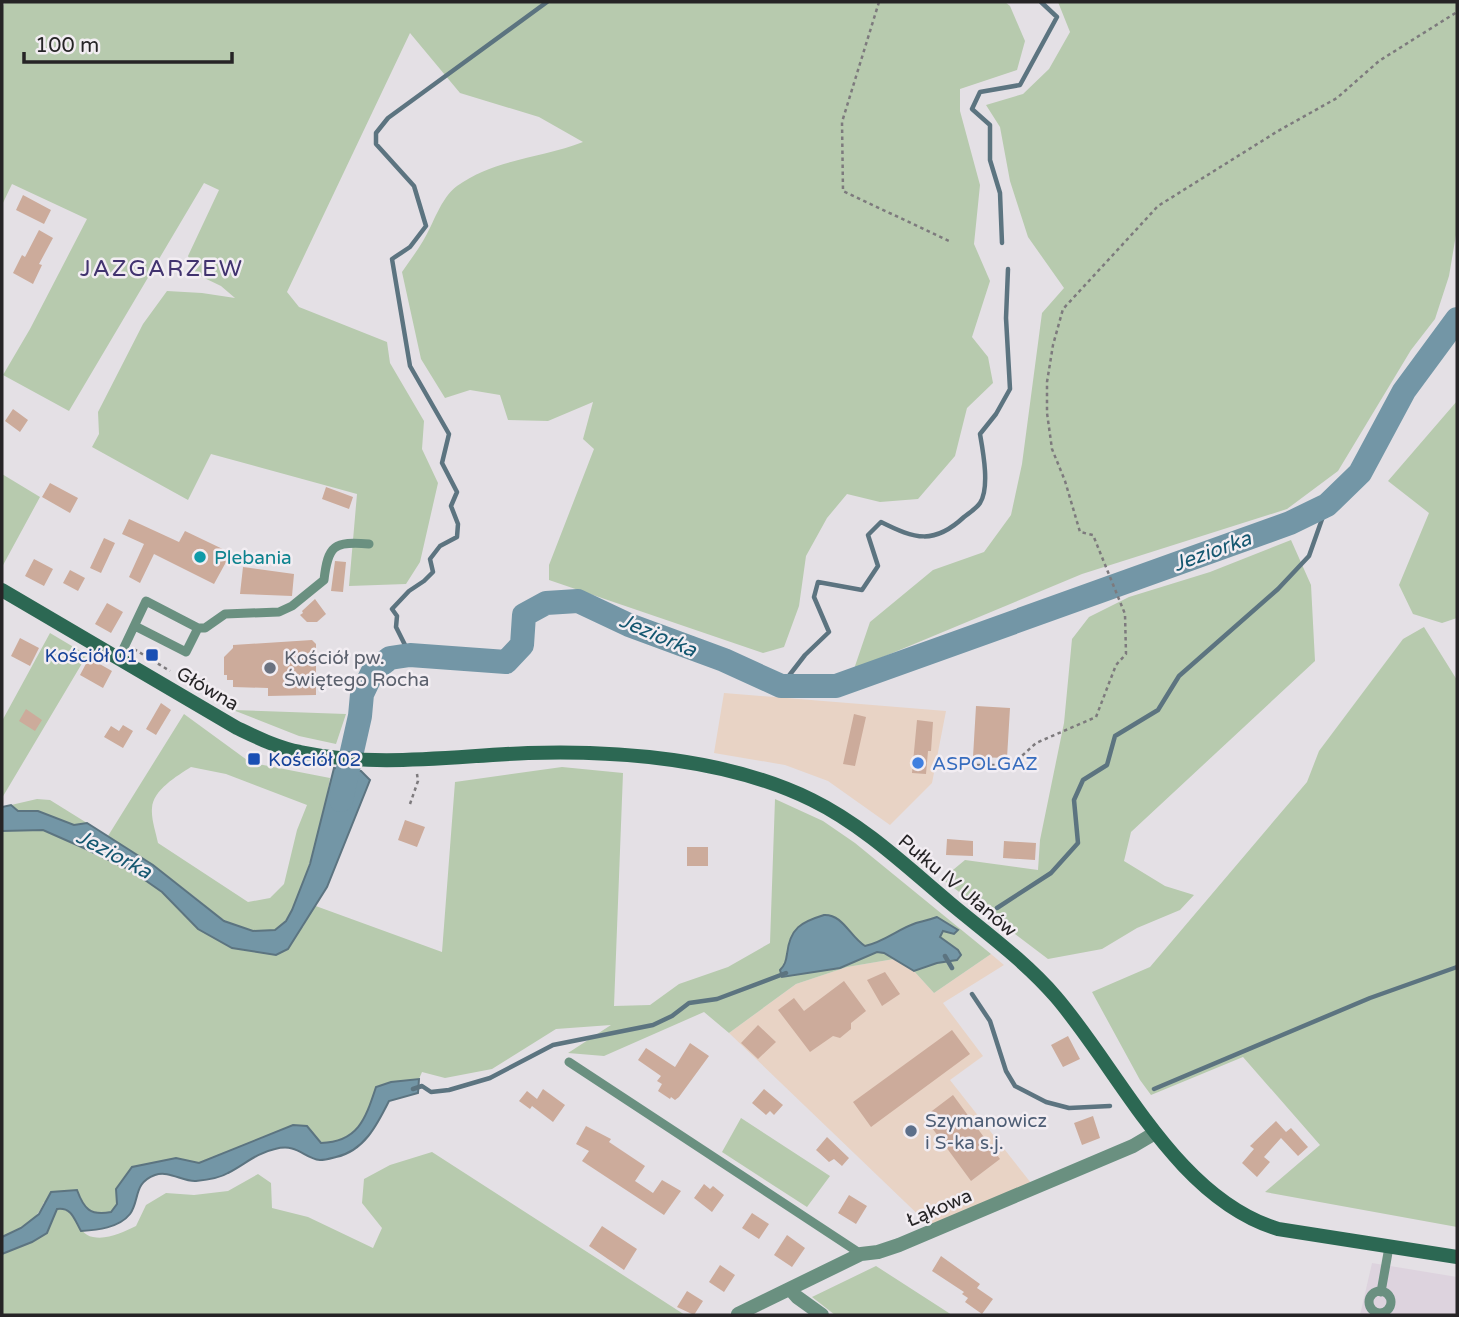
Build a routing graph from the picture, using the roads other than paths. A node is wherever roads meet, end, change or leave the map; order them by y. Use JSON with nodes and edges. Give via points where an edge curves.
{"nodes":[{"id":1,"x":369,"y":544,"type":"dead end"},
{"id":2,"x":2,"y":590,"type":"edge"},
{"id":3,"x":135,"y":626,"type":"junction"},
{"id":4,"x":198,"y":628,"type":"junction"},
{"id":5,"x":119,"y":658,"type":"junction"},
{"id":6,"x":331,"y":757,"type":"joint"},
{"id":7,"x":569,"y":1062,"type":"dead end"},
{"id":8,"x":1155,"y":1133,"type":"junction"},
{"id":9,"x":1389,"y":1247,"type":"junction"},
{"id":10,"x":862,"y":1254,"type":"junction"},
{"id":11,"x":1457,"y":1257,"type":"edge"},
{"id":12,"x":790,"y":1289,"type":"junction"},
{"id":13,"x":1381,"y":1292,"type":"dead end"},
{"id":14,"x":738,"y":1314,"type":"edge"},
{"id":15,"x":822,"y":1315,"type":"edge"}],
"edges":[{"from":1,"to":4,"type":"lane","via":[[345,542],[333,547],[324,580],[292,606],[279,612],[225,614]]},
{"from":2,"to":5,"type":"street","name":"Główna"},
{"from":3,"to":4,"type":"lane","via":[[186,652]]},
{"from":3,"to":4,"type":"lane","via":[[146,601]]},
{"from":3,"to":5,"type":"lane"},
{"from":5,"to":6,"type":"street","name":"Główna","via":[[265,741]]},
{"from":6,"to":8,"type":"street","name":"Pułku IV Ułanów","via":[[384,761],[530,753],[620,755],[732,772],[811,799],[865,833],[1037,976],[1074,1018]]},
{"from":7,"to":10,"type":"lane"},
{"from":8,"to":9,"type":"street","name":"Pułku IV Ułanów","via":[[1220,1198],[1261,1224]]},
{"from":8,"to":10,"type":"street","name":"Łąkowa","via":[[899,1245]]},
{"from":9,"to":11,"type":"street","name":"Pułku IV Ułanów"},
{"from":9,"to":13,"type":"lane"},
{"from":10,"to":12,"type":"street","name":"Łąkowa"},
{"from":12,"to":14,"type":"street","name":"Łąkowa"},
{"from":12,"to":15,"type":"street"}]}
